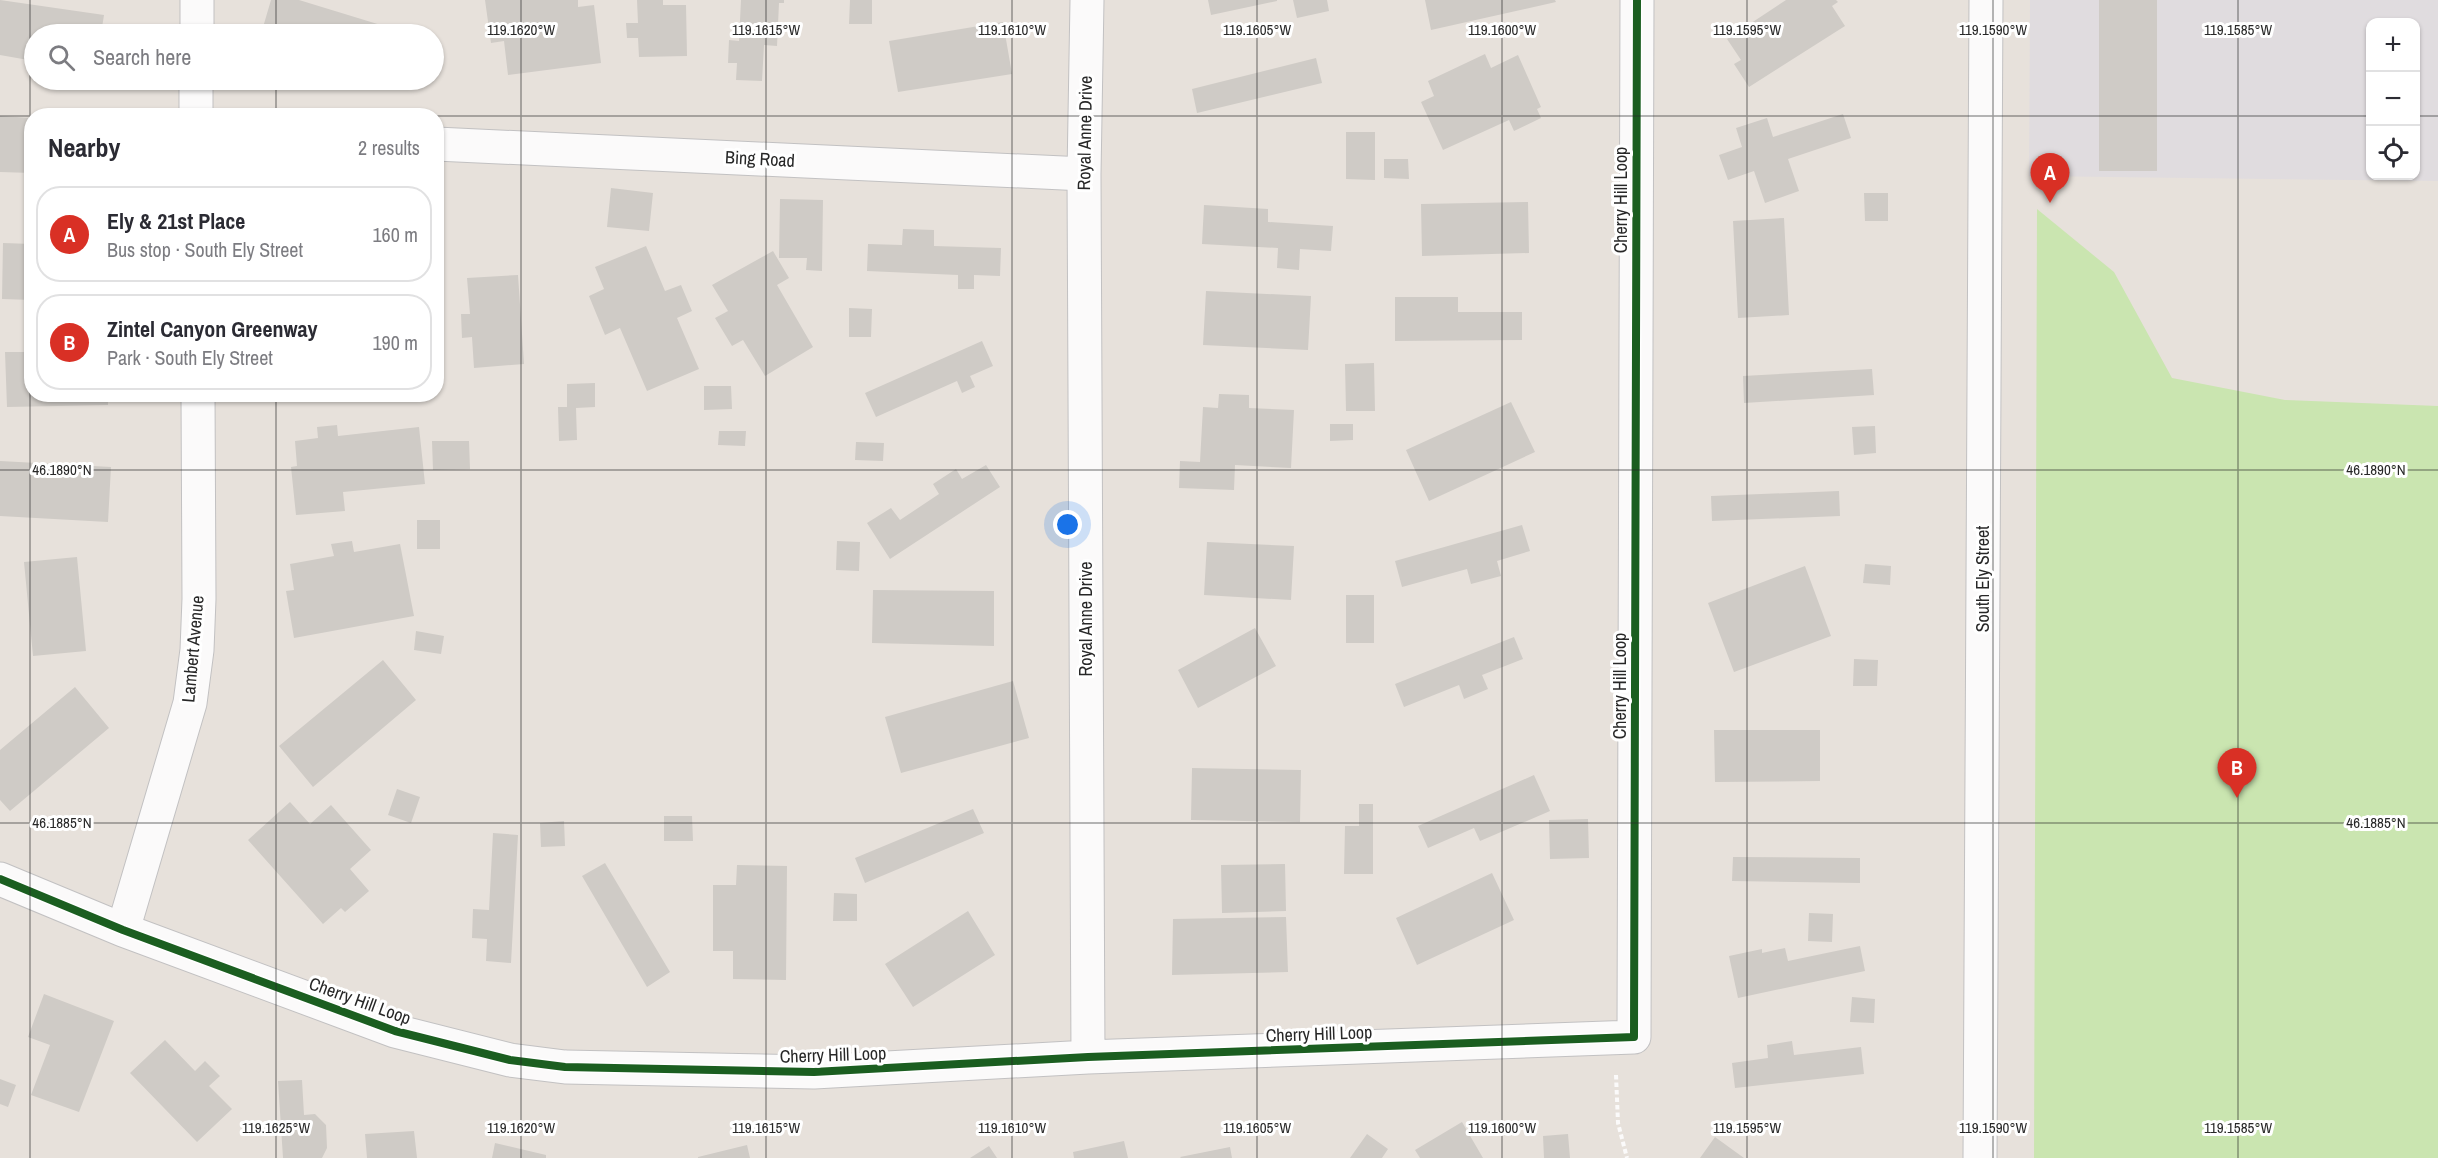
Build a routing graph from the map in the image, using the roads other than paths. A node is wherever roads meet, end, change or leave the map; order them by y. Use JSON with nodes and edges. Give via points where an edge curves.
{"nodes":[{"id":1,"x":197,"y":0,"type":"edge"},
{"id":2,"x":1087,"y":0,"type":"edge"},
{"id":3,"x":1637,"y":0,"type":"edge"},
{"id":4,"x":1986,"y":0,"type":"edge"},
{"id":5,"x":197,"y":24,"type":"edge"},
{"id":6,"x":196,"y":90,"type":"edge"},
{"id":7,"x":196,"y":108,"type":"edge"},
{"id":8,"x":444,"y":144,"type":"edge"},
{"id":9,"x":1084,"y":174,"type":"junction"},
{"id":10,"x":198,"y":402,"type":"edge"},
{"id":11,"x":0,"y":879,"type":"edge"},
{"id":12,"x":123,"y":930,"type":"junction"},
{"id":13,"x":1088,"y":1057,"type":"junction"},
{"id":14,"x":1980,"y":1158,"type":"edge"}],
"edges":[{"from":1,"to":5,"type":"street"},
{"from":2,"to":9,"type":"street","name":"Royal Anne Drive"},
{"from":3,"to":13,"type":"street","name":"Cherry Hill Loop","via":[[1634,1038]]},
{"from":4,"to":14,"type":"street","name":"South Ely Street"},
{"from":6,"to":7,"type":"street"},
{"from":8,"to":9,"type":"street","name":"Bing Road"},
{"from":9,"to":13,"type":"street","name":"Royal Anne Drive"},
{"from":10,"to":12,"type":"street","name":"Lambert Avenue","via":[[199,599],[191,692]]},
{"from":11,"to":12,"type":"street","name":"Cherry Hill Loop"},
{"from":12,"to":13,"type":"street","name":"Cherry Hill Loop","via":[[395,1031],[521,1062],[565,1067],[814,1072]]}]}
